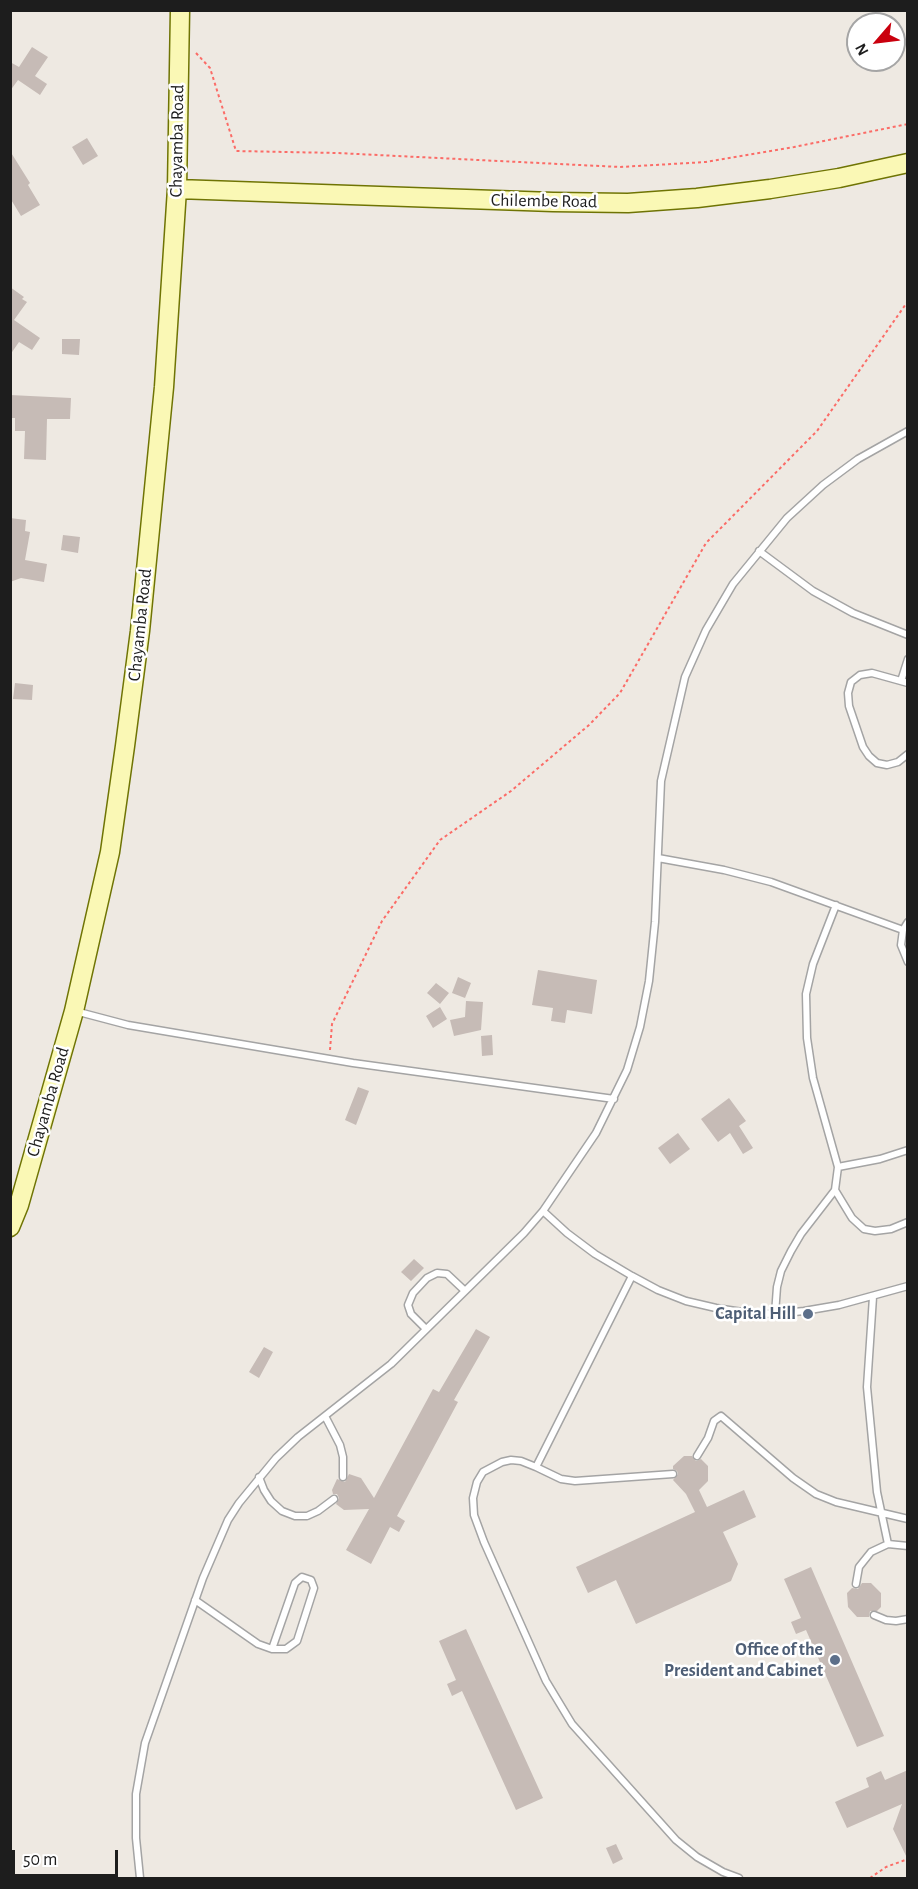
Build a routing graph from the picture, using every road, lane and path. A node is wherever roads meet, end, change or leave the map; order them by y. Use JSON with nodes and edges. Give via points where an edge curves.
{"nodes":[{"id":1,"x":180,"y":10,"type":"edge"},
{"id":2,"x":180,"y":30,"type":"junction"},
{"id":3,"x":908,"y":124,"type":"edge"},
{"id":4,"x":908,"y":163,"type":"edge"},
{"id":5,"x":177,"y":189,"type":"junction"},
{"id":6,"x":908,"y":301,"type":"edge"},
{"id":7,"x":908,"y":431,"type":"edge"},
{"id":8,"x":759,"y":551,"type":"junction"},
{"id":9,"x":908,"y":635,"type":"edge"},
{"id":10,"x":908,"y":658,"type":"edge"},
{"id":11,"x":904,"y":682,"type":"edge"},
{"id":12,"x":908,"y":754,"type":"edge"},
{"id":13,"x":658,"y":858,"type":"junction"},
{"id":14,"x":836,"y":905,"type":"junction"},
{"id":15,"x":908,"y":922,"type":"edge"},
{"id":16,"x":903,"y":930,"type":"junction"},
{"id":17,"x":908,"y":962,"type":"edge"},
{"id":18,"x":74,"y":1011,"type":"junction"},
{"id":19,"x":329,"y":1059,"type":"junction"},
{"id":20,"x":614,"y":1099,"type":"junction"},
{"id":21,"x":908,"y":1150,"type":"edge"},
{"id":22,"x":838,"y":1167,"type":"junction"},
{"id":23,"x":835,"y":1190,"type":"junction"},
{"id":24,"x":543,"y":1210,"type":"junction"},
{"id":25,"x":908,"y":1221,"type":"edge"},
{"id":26,"x":10,"y":1227,"type":"edge"},
{"id":27,"x":632,"y":1276,"type":"junction"},
{"id":28,"x":908,"y":1286,"type":"edge"},
{"id":29,"x":465,"y":1290,"type":"junction"},
{"id":30,"x":873,"y":1297,"type":"junction"},
{"id":31,"x":775,"y":1314,"type":"junction"},
{"id":32,"x":426,"y":1329,"type":"junction"},
{"id":33,"x":325,"y":1416,"type":"junction"},
{"id":34,"x":697,"y":1456,"type":"dead end"},
{"id":35,"x":536,"y":1467,"type":"junction"},
{"id":36,"x":673,"y":1474,"type":"dead end"},
{"id":37,"x":259,"y":1477,"type":"junction"},
{"id":38,"x":343,"y":1477,"type":"dead end"},
{"id":39,"x":334,"y":1499,"type":"dead end"},
{"id":40,"x":880,"y":1511,"type":"junction"},
{"id":41,"x":908,"y":1519,"type":"edge"},
{"id":42,"x":888,"y":1544,"type":"junction"},
{"id":43,"x":908,"y":1546,"type":"edge"},
{"id":44,"x":856,"y":1584,"type":"dead end"},
{"id":45,"x":195,"y":1600,"type":"junction"},
{"id":46,"x":874,"y":1615,"type":"dead end"},
{"id":47,"x":908,"y":1619,"type":"edge"},
{"id":48,"x":273,"y":1649,"type":"junction"},
{"id":49,"x":908,"y":1859,"type":"edge"},
{"id":50,"x":140,"y":1878,"type":"edge"},
{"id":51,"x":739,"y":1878,"type":"edge"},
{"id":52,"x":766,"y":1878,"type":"edge"},
{"id":53,"x":794,"y":1878,"type":"edge"},
{"id":54,"x":870,"y":1878,"type":"edge"}],
"edges":[{"from":1,"to":2,"type":"main road","name":"Chayamba Road"},
{"from":2,"to":3,"type":"path","via":[[210,68],[236,151],[620,167],[706,162]]},
{"from":2,"to":5,"type":"main road","name":"Chayamba Road"},
{"from":4,"to":5,"type":"main road","name":"Chilembe Road","via":[[770,189],[628,203]]},
{"from":5,"to":18,"type":"main road","name":"Chayamba Road","via":[[164,387],[140,631],[110,852]]},
{"from":6,"to":19,"type":"path","via":[[817,431],[706,543],[621,693],[512,791],[440,840],[378,929],[332,1024]]},
{"from":7,"to":8,"type":"lane","via":[[858,459],[823,485]]},
{"from":8,"to":9,"type":"lane","via":[[813,591],[853,613]]},
{"from":8,"to":13,"type":"lane","via":[[733,584],[685,676],[661,781]]},
{"from":10,"to":11,"type":"lane"},
{"from":11,"to":12,"type":"lane","via":[[872,673],[860,675],[851,682],[848,693],[868,756],[887,765]]},
{"from":13,"to":14,"type":"lane","via":[[771,882]]},
{"from":13,"to":20,"type":"lane","via":[[647,993],[627,1070]]},
{"from":14,"to":16,"type":"lane"},
{"from":14,"to":22,"type":"lane","via":[[813,964],[807,994],[807,1038],[813,1078]]},
{"from":15,"to":16,"type":"lane"},
{"from":16,"to":17,"type":"lane","via":[[901,945]]},
{"from":18,"to":19,"type":"lane","via":[[128,1025]]},
{"from":18,"to":26,"type":"main road","name":"Chayamba Road"},
{"from":19,"to":20,"type":"lane"},
{"from":20,"to":24,"type":"lane","via":[[596,1133]]},
{"from":21,"to":22,"type":"lane"},
{"from":22,"to":23,"type":"lane"},
{"from":23,"to":25,"type":"lane","via":[[852,1218],[864,1229],[876,1231]]},
{"from":23,"to":31,"type":"lane","via":[[801,1234],[781,1271]]},
{"from":24,"to":27,"type":"lane","via":[[595,1254]]},
{"from":24,"to":29,"type":"lane"},
{"from":27,"to":31,"type":"lane","via":[[686,1301]]},
{"from":27,"to":35,"type":"lane"},
{"from":28,"to":30,"type":"lane"},
{"from":29,"to":32,"type":"lane"},
{"from":29,"to":32,"type":"lane","via":[[447,1274],[437,1273],[413,1293],[408,1305],[411,1314]]},
{"from":30,"to":31,"type":"lane"},
{"from":30,"to":40,"type":"lane","via":[[867,1387]]},
{"from":32,"to":33,"type":"lane","via":[[391,1364]]},
{"from":33,"to":37,"type":"lane"},
{"from":33,"to":38,"type":"lane","via":[[340,1445]]},
{"from":34,"to":40,"type":"lane","via":[[714,1421],[721,1416],[816,1494]]},
{"from":35,"to":36,"type":"lane","via":[[561,1479],[574,1480]]},
{"from":35,"to":51,"type":"lane","via":[[511,1460],[492,1467],[483,1472],[473,1498],[474,1515],[484,1542],[546,1681],[572,1724],[676,1840],[697,1857]]},
{"from":37,"to":39,"type":"lane","via":[[271,1502],[296,1516],[307,1516]]},
{"from":37,"to":45,"type":"lane","via":[[228,1520]]},
{"from":40,"to":41,"type":"lane"},
{"from":40,"to":42,"type":"lane"},
{"from":42,"to":43,"type":"lane"},
{"from":42,"to":44,"type":"lane","via":[[864,1558]]},
{"from":45,"to":48,"type":"lane","via":[[258,1644]]},
{"from":45,"to":50,"type":"lane","via":[[146,1743],[136,1794]]},
{"from":46,"to":47,"type":"lane","via":[[886,1620]]},
{"from":48,"to":48,"type":"lane","via":[[286,1649],[297,1641],[314,1588],[311,1580],[302,1577],[295,1583]]},
{"from":49,"to":54,"type":"path"},
{"from":52,"to":53,"type":"path"}]}
